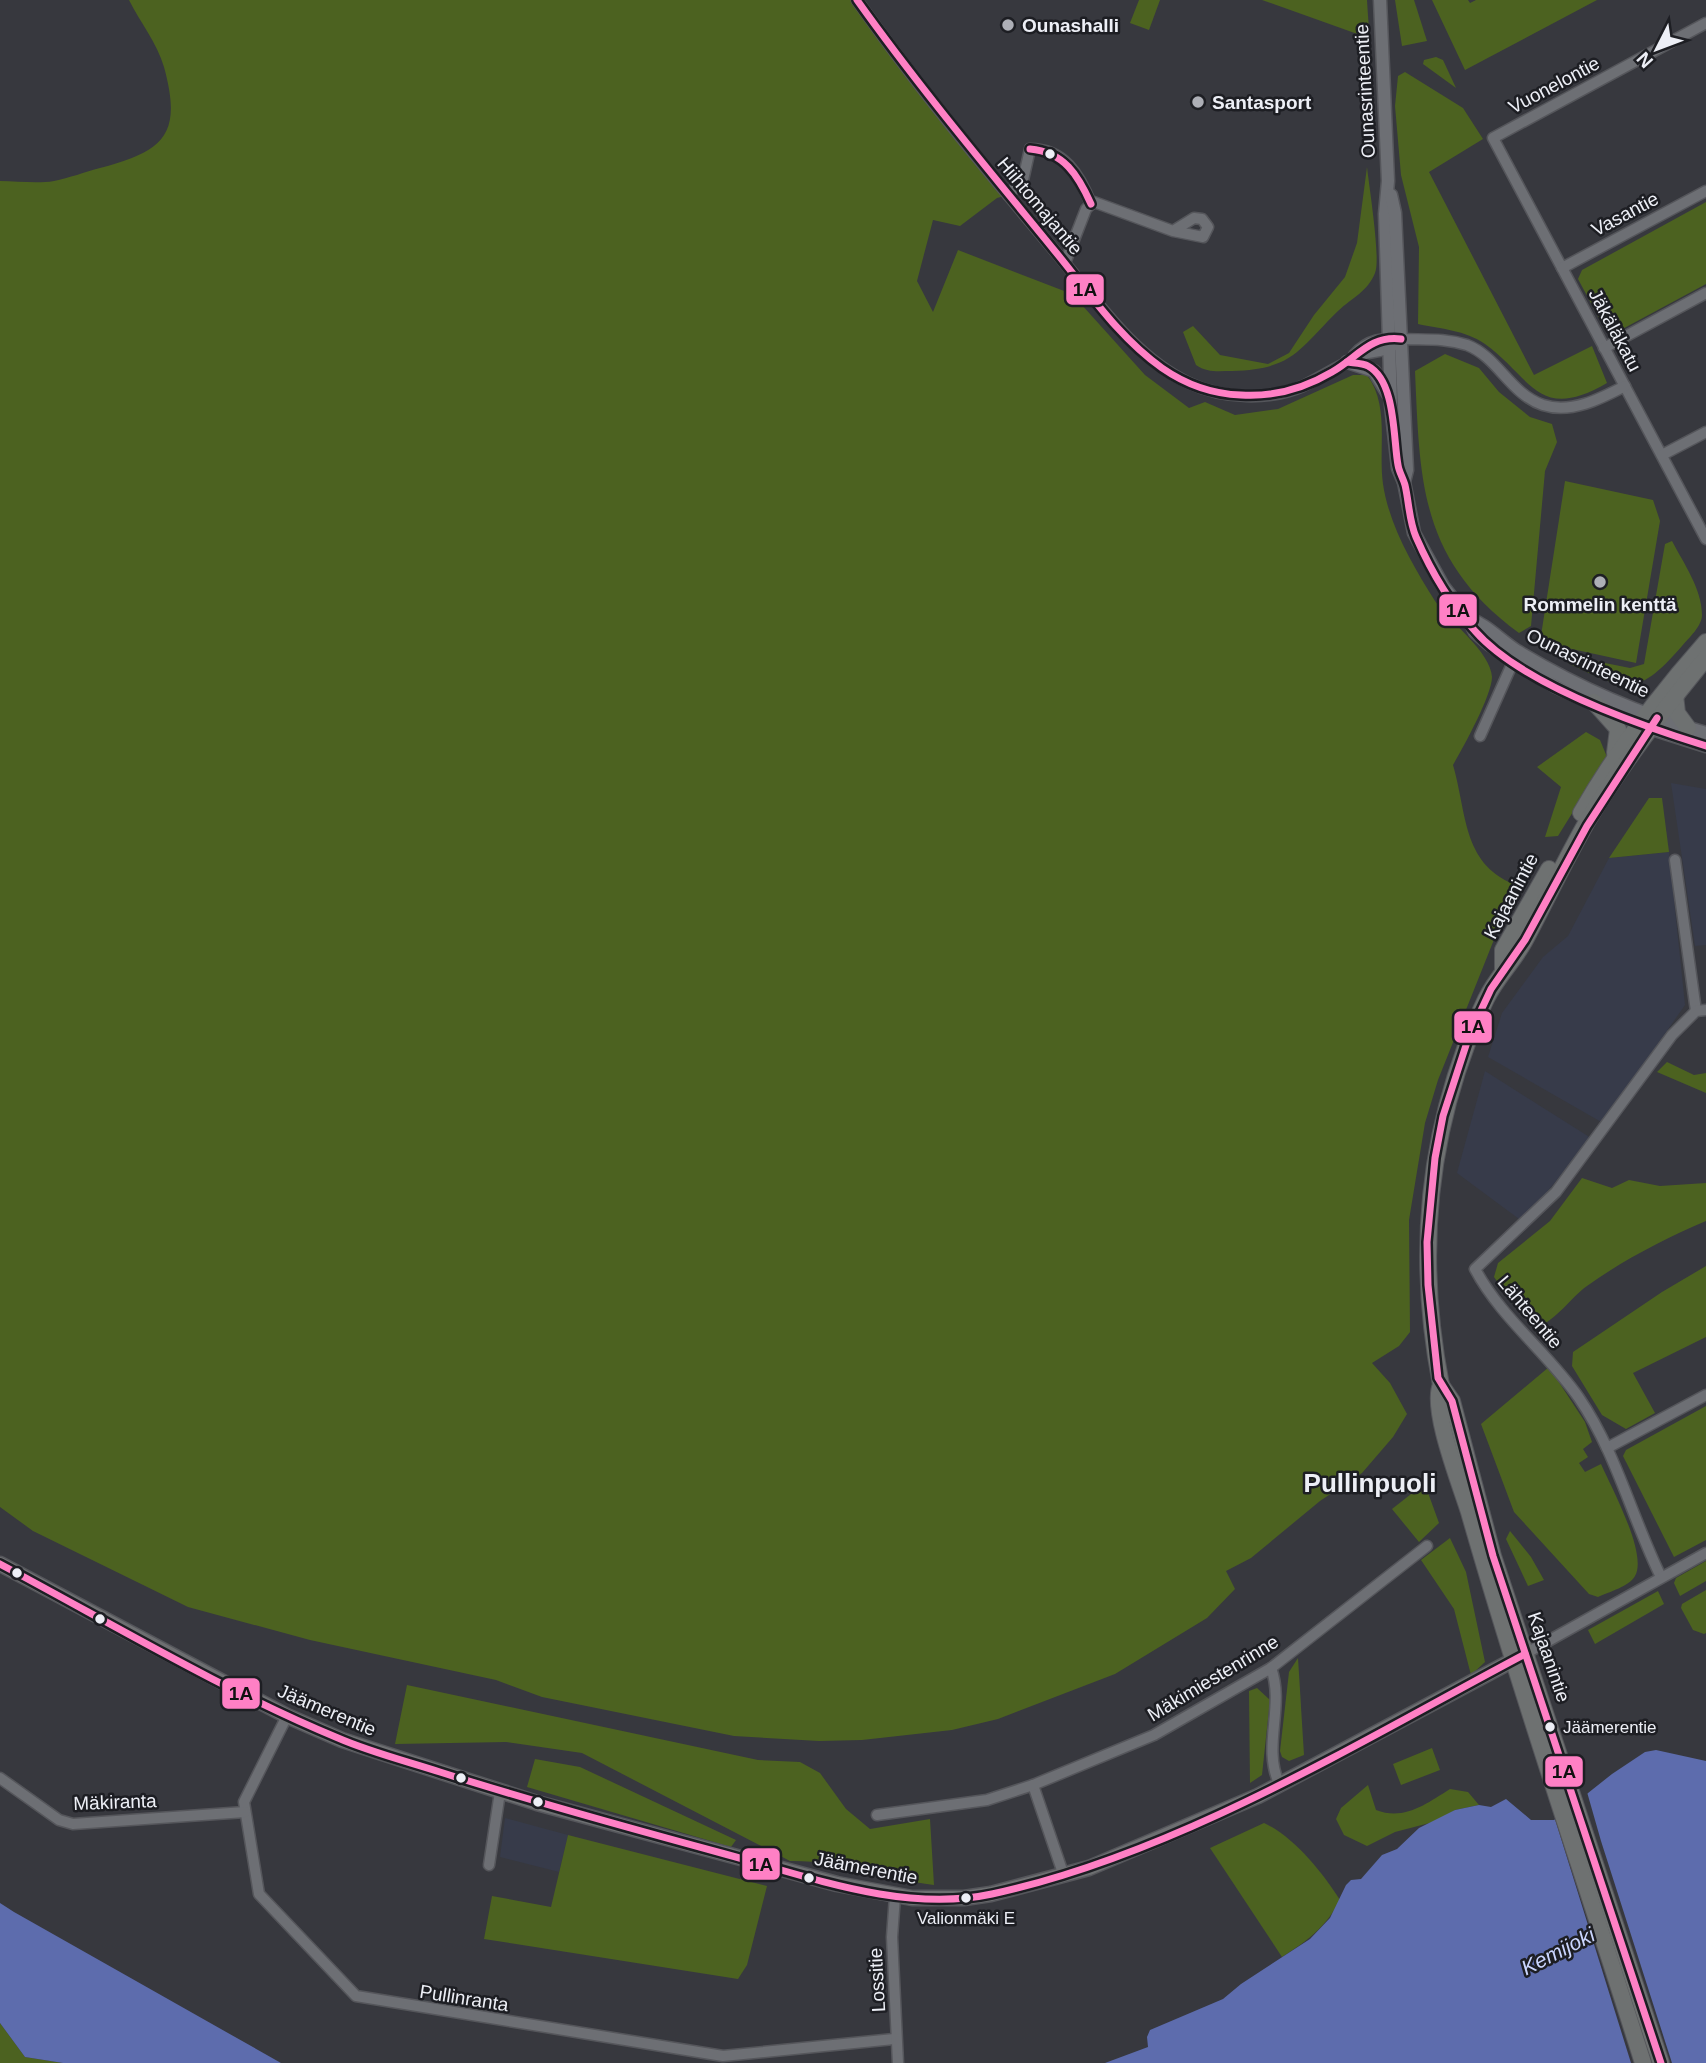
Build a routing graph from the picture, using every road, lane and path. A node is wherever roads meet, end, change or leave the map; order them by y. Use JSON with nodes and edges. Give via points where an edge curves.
{"nodes":[{"id":1,"x":857,"y":0,"type":"edge"},
{"id":2,"x":1380,"y":0,"type":"edge"},
{"id":3,"x":1706,"y":23,"type":"edge"},
{"id":4,"x":1493,"y":138,"type":"joint"},
{"id":5,"x":1706,"y":191,"type":"edge"},
{"id":6,"x":1008,"y":195,"type":"junction"},
{"id":7,"x":1091,"y":204,"type":"junction"},
{"id":8,"x":1173,"y":231,"type":"dead end"},
{"id":9,"x":1065,"y":262,"type":"junction"},
{"id":10,"x":1562,"y":268,"type":"junction"},
{"id":11,"x":1706,"y":293,"type":"edge"},
{"id":12,"x":1395,"y":338,"type":"junction"},
{"id":13,"x":1604,"y":348,"type":"junction"},
{"id":14,"x":1388,"y":350,"type":"junction"},
{"id":15,"x":1348,"y":362,"type":"junction"},
{"id":16,"x":1625,"y":386,"type":"junction"},
{"id":17,"x":1391,"y":405,"type":"junction"},
{"id":18,"x":1706,"y":432,"type":"edge"},
{"id":19,"x":1662,"y":455,"type":"junction"},
{"id":20,"x":1404,"y":482,"type":"junction"},
{"id":21,"x":1706,"y":538,"type":"edge"},
{"id":22,"x":1706,"y":642,"type":"edge"},
{"id":23,"x":1514,"y":656,"type":"junction"},
{"id":24,"x":1706,"y":658,"type":"edge"},
{"id":25,"x":1675,"y":695,"type":"junction"},
{"id":26,"x":1594,"y":702,"type":"junction"},
{"id":27,"x":1647,"y":720,"type":"junction"},
{"id":28,"x":1688,"y":728,"type":"junction"},
{"id":29,"x":1706,"y":733,"type":"edge"},
{"id":30,"x":1480,"y":736,"type":"dead end"},
{"id":31,"x":1706,"y":746,"type":"edge"},
{"id":32,"x":1615,"y":755,"type":"junction"},
{"id":33,"x":1675,"y":860,"type":"dead end"},
{"id":34,"x":1503,"y":970,"type":"junction"},
{"id":35,"x":1701,"y":1011,"type":"edge"},
{"id":36,"x":1706,"y":1395,"type":"edge"},
{"id":37,"x":1607,"y":1448,"type":"junction"},
{"id":38,"x":1427,"y":1546,"type":"dead end"},
{"id":39,"x":1706,"y":1553,"type":"edge"},
{"id":40,"x":0,"y":1564,"type":"edge"},
{"id":41,"x":1661,"y":1577,"type":"junction"},
{"id":42,"x":1518,"y":1657,"type":"junction"},
{"id":43,"x":1271,"y":1668,"type":"junction"},
{"id":44,"x":287,"y":1716,"type":"junction"},
{"id":45,"x":1555,"y":1760,"type":"junction"},
{"id":46,"x":0,"y":1778,"type":"edge"},
{"id":47,"x":1279,"y":1783,"type":"junction"},
{"id":48,"x":1033,"y":1785,"type":"junction"},
{"id":49,"x":500,"y":1792,"type":"junction"},
{"id":50,"x":245,"y":1812,"type":"junction"},
{"id":51,"x":877,"y":1815,"type":"dead end"},
{"id":52,"x":489,"y":1865,"type":"dead end"},
{"id":53,"x":1064,"y":1876,"type":"junction"},
{"id":54,"x":895,"y":1896,"type":"junction"},
{"id":55,"x":894,"y":2039,"type":"junction"},
{"id":56,"x":898,"y":2063,"type":"edge"},
{"id":57,"x":1643,"y":2063,"type":"edge"},
{"id":58,"x":1661,"y":2063,"type":"edge"}],
"edges":[{"from":1,"to":6,"type":"street","name":"Hiihtomajantie"},
{"from":2,"to":12,"type":"street","name":"Ounasrinteentie","via":[[1388,181],[1385,214]]},
{"from":3,"to":4,"type":"street","name":"Vuonelontie"},
{"from":4,"to":10,"type":"street","name":"Jäkäläkatu"},
{"from":5,"to":10,"type":"street","name":"Vasantie"},
{"from":6,"to":7,"type":"street","via":[[1023,180],[1030,149],[1051,150],[1069,164]]},
{"from":6,"to":9,"type":"street","name":"Hiihtomajantie"},
{"from":7,"to":8,"type":"street"},
{"from":7,"to":9,"type":"street"},
{"from":9,"to":15,"type":"street","name":"Hiihtomajantie","via":[[1146,355],[1191,384],[1225,394],[1274,394],[1302,386]]},
{"from":10,"to":13,"type":"street","name":"Jäkäläkatu"},
{"from":11,"to":13,"type":"street"},
{"from":12,"to":14,"type":"street","name":"Ounasrinteentie"},
{"from":12,"to":15,"type":"street","name":"Hiihtomajantie","via":[[1360,348]]},
{"from":12,"to":16,"type":"street","via":[[1433,338],[1467,345],[1492,362],[1515,388],[1544,406],[1581,405]]},
{"from":12,"to":20,"type":"street","name":"Ounasrinteentie","via":[[1407,470]]},
{"from":13,"to":16,"type":"street","name":"Jäkäläkatu"},
{"from":14,"to":15,"type":"street","name":"Hiihtomajantie","via":[[1369,352]]},
{"from":14,"to":17,"type":"street","name":"Ounasrinteentie"},
{"from":15,"to":17,"type":"street","via":[[1374,371]]},
{"from":16,"to":19,"type":"street","name":"Jäkäläkatu"},
{"from":17,"to":20,"type":"street","name":"Ounasrinteentie","via":[[1398,468]]},
{"from":18,"to":19,"type":"street"},
{"from":19,"to":21,"type":"street","name":"Jäkäläkatu"},
{"from":20,"to":23,"type":"street","name":"Ounasrinteentie","via":[[1414,533],[1427,561],[1468,618],[1481,623]]},
{"from":22,"to":27,"type":"main road","name":"Kajaanintie"},
{"from":23,"to":26,"type":"street","name":"Ounasrinteentie","via":[[1556,687]]},
{"from":23,"to":27,"type":"street","name":"Ounasrinteentie"},
{"from":23,"to":30,"type":"street"},
{"from":24,"to":25,"type":"main road","name":"Kajaanintie"},
{"from":25,"to":27,"type":"main road","name":"Kajaanintie"},
{"from":25,"to":28,"type":"main road","via":[[1677,713]]},
{"from":26,"to":27,"type":"street","name":"Ounasrinteentie"},
{"from":26,"to":32,"type":"main road","via":[[1618,729]]},
{"from":27,"to":28,"type":"street"},
{"from":27,"to":31,"type":"street"},
{"from":27,"to":32,"type":"main road","name":"Kajaanintie"},
{"from":27,"to":34,"type":"main road","name":"Kajaanintie","via":[[1523,944]]},
{"from":28,"to":29,"type":"street"},
{"from":32,"to":34,"type":"main road","name":"Kajaanintie","via":[[1503,950]]},
{"from":33,"to":35,"type":"street"},
{"from":34,"to":42,"type":"main road","via":[[1451,1085],[1429,1196],[1429,1313],[1440,1385],[1436,1394],[1446,1437]]},
{"from":35,"to":37,"type":"street","name":"Lähteentie","via":[[1672,1034],[1556,1192],[1475,1269],[1578,1397]]},
{"from":36,"to":37,"type":"street"},
{"from":37,"to":41,"type":"street","name":"Lähteentie"},
{"from":38,"to":43,"type":"street","name":"Mäkimiestenrinne"},
{"from":39,"to":41,"type":"street","name":"Jäämerentie"},
{"from":40,"to":44,"type":"main road","name":"Jäämerentie"},
{"from":41,"to":42,"type":"street","name":"Jäämerentie"},
{"from":42,"to":45,"type":"main road"},
{"from":42,"to":47,"type":"main road","name":"Jäämerentie"},
{"from":43,"to":47,"type":"street","via":[[1278,1692],[1270,1760]]},
{"from":43,"to":48,"type":"street","name":"Mäkimiestenrinne","via":[[1183,1720]]},
{"from":44,"to":49,"type":"main road","name":"Jäämerentie","via":[[342,1740]]},
{"from":44,"to":50,"type":"street","name":"Pullinranta","via":[[246,1797]]},
{"from":45,"to":57,"type":"main road"},
{"from":45,"to":58,"type":"main road"},
{"from":46,"to":50,"type":"street","name":"Mäkiranta","via":[[59,1820],[73,1824]]},
{"from":47,"to":53,"type":"main road","name":"Jäämerentie","via":[[1232,1808]]},
{"from":48,"to":51,"type":"street","name":"Mäkimiestenrinne","via":[[987,1800]]},
{"from":48,"to":53,"type":"street"},
{"from":49,"to":52,"type":"street"},
{"from":49,"to":54,"type":"main road","name":"Jäämerentie","via":[[824,1881]]},
{"from":50,"to":55,"type":"street","name":"Pullinranta","via":[[262,1900],[356,1996],[723,2056]]},
{"from":53,"to":54,"type":"main road","name":"Jäämerentie","via":[[964,1898]]},
{"from":54,"to":55,"type":"street","name":"Lossitie"},
{"from":55,"to":56,"type":"street","name":"Lossitie"}]}
